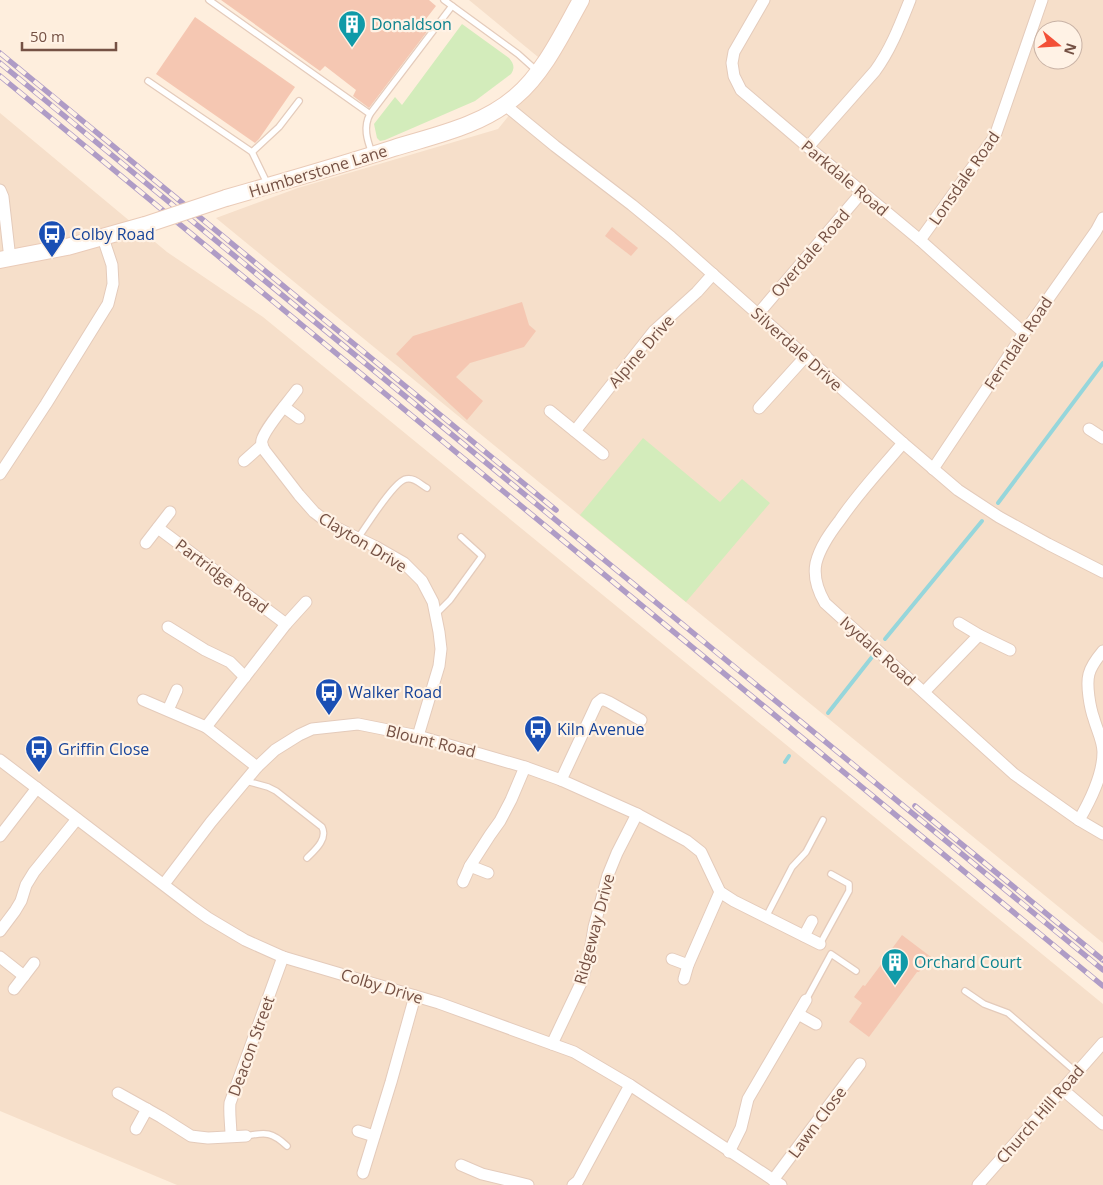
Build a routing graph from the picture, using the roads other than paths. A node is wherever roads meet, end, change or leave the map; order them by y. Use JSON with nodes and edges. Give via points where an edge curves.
{"nodes":[{"id":1,"x":209,"y":0,"type":"edge"},
{"id":2,"x":444,"y":0,"type":"edge"},
{"id":3,"x":582,"y":0,"type":"edge"},
{"id":4,"x":764,"y":0,"type":"edge"},
{"id":5,"x":910,"y":0,"type":"edge"},
{"id":6,"x":1042,"y":0,"type":"edge"},
{"id":7,"x":452,"y":6,"type":"junction"},
{"id":8,"x":538,"y":72,"type":"junction"},
{"id":9,"x":148,"y":81,"type":"dead end"},
{"id":10,"x":299,"y":101,"type":"dead end"},
{"id":11,"x":505,"y":105,"type":"junction"},
{"id":12,"x":370,"y":114,"type":"junction"},
{"id":13,"x":808,"y":147,"type":"junction"},
{"id":14,"x":252,"y":152,"type":"junction"},
{"id":15,"x":373,"y":155,"type":"junction"},
{"id":16,"x":268,"y":186,"type":"junction"},
{"id":17,"x":0,"y":190,"type":"edge"},
{"id":18,"x":862,"y":192,"type":"junction"},
{"id":19,"x":1103,"y":218,"type":"edge"},
{"id":20,"x":103,"y":238,"type":"junction"},
{"id":21,"x":920,"y":240,"type":"junction"},
{"id":22,"x":5,"y":259,"type":"edge"},
{"id":23,"x":713,"y":274,"type":"junction"},
{"id":24,"x":758,"y":314,"type":"junction"},
{"id":25,"x":1024,"y":333,"type":"junction"},
{"id":26,"x":806,"y":356,"type":"junction"},
{"id":27,"x":297,"y":390,"type":"dead end"},
{"id":28,"x":284,"y":407,"type":"junction"},
{"id":29,"x":759,"y":408,"type":"dead end"},
{"id":30,"x":550,"y":411,"type":"dead end"},
{"id":31,"x":299,"y":418,"type":"dead end"},
{"id":32,"x":1089,"y":429,"type":"dead end"},
{"id":33,"x":574,"y":431,"type":"junction"},
{"id":34,"x":1103,"y":438,"type":"edge"},
{"id":35,"x":904,"y":443,"type":"junction"},
{"id":36,"x":262,"y":445,"type":"junction"},
{"id":37,"x":603,"y":454,"type":"dead end"},
{"id":38,"x":244,"y":461,"type":"dead end"},
{"id":39,"x":934,"y":469,"type":"junction"},
{"id":40,"x":0,"y":474,"type":"edge"},
{"id":41,"x":427,"y":488,"type":"dead end"},
{"id":42,"x":170,"y":512,"type":"dead end"},
{"id":43,"x":158,"y":528,"type":"junction"},
{"id":44,"x":461,"y":537,"type":"dead end"},
{"id":45,"x":358,"y":538,"type":"junction"},
{"id":46,"x":146,"y":542,"type":"dead end"},
{"id":47,"x":1103,"y":572,"type":"edge"},
{"id":48,"x":306,"y":602,"type":"dead end"},
{"id":49,"x":436,"y":614,"type":"junction"},
{"id":50,"x":959,"y":622,"type":"dead end"},
{"id":51,"x":286,"y":624,"type":"junction"},
{"id":52,"x":168,"y":627,"type":"dead end"},
{"id":53,"x":978,"y":635,"type":"junction"},
{"id":54,"x":1010,"y":650,"type":"dead end"},
{"id":55,"x":1103,"y":651,"type":"edge"},
{"id":56,"x":244,"y":677,"type":"junction"},
{"id":57,"x":177,"y":690,"type":"dead end"},
{"id":58,"x":924,"y":692,"type":"junction"},
{"id":59,"x":143,"y":700,"type":"dead end"},
{"id":60,"x":168,"y":710,"type":"junction"},
{"id":61,"x":641,"y":720,"type":"dead end"},
{"id":62,"x":206,"y":727,"type":"junction"},
{"id":63,"x":418,"y":736,"type":"junction"},
{"id":64,"x":0,"y":760,"type":"edge"},
{"id":65,"x":257,"y":767,"type":"junction"},
{"id":66,"x":526,"y":767,"type":"junction"},
{"id":67,"x":561,"y":780,"type":"junction"},
{"id":68,"x":246,"y":781,"type":"junction"},
{"id":69,"x":37,"y":788,"type":"junction"},
{"id":70,"x":637,"y":814,"type":"junction"},
{"id":71,"x":77,"y":819,"type":"junction"},
{"id":72,"x":823,"y":820,"type":"dead end"},
{"id":73,"x":1079,"y":820,"type":"junction"},
{"id":74,"x":1103,"y":834,"type":"edge"},
{"id":75,"x":0,"y":836,"type":"edge"},
{"id":76,"x":308,"y":858,"type":"dead end"},
{"id":77,"x":470,"y":866,"type":"junction"},
{"id":78,"x":488,"y":873,"type":"dead end"},
{"id":79,"x":831,"y":874,"type":"dead end"},
{"id":80,"x":463,"y":882,"type":"dead end"},
{"id":81,"x":164,"y":884,"type":"junction"},
{"id":82,"x":720,"y":892,"type":"junction"},
{"id":83,"x":766,"y":917,"type":"junction"},
{"id":84,"x":812,"y":921,"type":"dead end"},
{"id":85,"x":0,"y":931,"type":"edge"},
{"id":86,"x":804,"y":936,"type":"junction"},
{"id":87,"x":820,"y":944,"type":"joint"},
{"id":88,"x":0,"y":957,"type":"edge"},
{"id":89,"x":283,"y":957,"type":"junction"},
{"id":90,"x":672,"y":959,"type":"dead end"},
{"id":91,"x":34,"y":963,"type":"dead end"},
{"id":92,"x":688,"y":965,"type":"junction"},
{"id":93,"x":856,"y":971,"type":"dead end"},
{"id":94,"x":24,"y":976,"type":"junction"},
{"id":95,"x":684,"y":979,"type":"dead end"},
{"id":96,"x":14,"y":989,"type":"dead end"},
{"id":97,"x":964,"y":991,"type":"dead end"},
{"id":98,"x":416,"y":996,"type":"junction"},
{"id":99,"x":806,"y":1000,"type":"joint"},
{"id":100,"x":798,"y":1014,"type":"junction"},
{"id":101,"x":816,"y":1024,"type":"dead end"},
{"id":102,"x":1103,"y":1043,"type":"edge"},
{"id":103,"x":552,"y":1044,"type":"junction"},
{"id":104,"x":860,"y":1064,"type":"dead end"},
{"id":105,"x":1076,"y":1072,"type":"junction"},
{"id":106,"x":630,"y":1085,"type":"junction"},
{"id":107,"x":1062,"y":1089,"type":"junction"},
{"id":108,"x":118,"y":1093,"type":"dead end"},
{"id":109,"x":147,"y":1109,"type":"junction"},
{"id":110,"x":1103,"y":1124,"type":"edge"},
{"id":111,"x":136,"y":1129,"type":"dead end"},
{"id":112,"x":358,"y":1132,"type":"dead end"},
{"id":113,"x":231,"y":1136,"type":"junction"},
{"id":114,"x":246,"y":1136,"type":"joint"},
{"id":115,"x":374,"y":1136,"type":"junction"},
{"id":116,"x":287,"y":1146,"type":"dead end"},
{"id":117,"x":729,"y":1152,"type":"junction"},
{"id":118,"x":461,"y":1165,"type":"dead end"},
{"id":119,"x":362,"y":1173,"type":"dead end"},
{"id":120,"x":482,"y":1174,"type":"junction"},
{"id":121,"x":777,"y":1182,"type":"edge"},
{"id":122,"x":477,"y":1185,"type":"edge"},
{"id":123,"x":528,"y":1185,"type":"edge"},
{"id":124,"x":573,"y":1185,"type":"edge"},
{"id":125,"x":978,"y":1185,"type":"edge"}],
"edges":[{"from":1,"to":12,"type":"lane"},
{"from":2,"to":7,"type":"lane"},
{"from":3,"to":8,"type":"street","name":"Humberstone Lane"},
{"from":4,"to":13,"type":"street","name":"Parkdale Road","via":[[734,52],[734,76],[741,90]]},
{"from":5,"to":13,"type":"street","via":[[885,58]]},
{"from":6,"to":21,"type":"street","name":"Lonsdale Road","via":[[995,136]]},
{"from":7,"to":8,"type":"lane"},
{"from":7,"to":12,"type":"lane"},
{"from":8,"to":11,"type":"street","name":"Humberstone Lane"},
{"from":9,"to":14,"type":"lane"},
{"from":10,"to":14,"type":"lane","via":[[279,127]]},
{"from":11,"to":15,"type":"street","name":"Humberstone Lane","via":[[483,119],[457,129]]},
{"from":11,"to":23,"type":"street","name":"Silverdale Drive"},
{"from":12,"to":15,"type":"lane","via":[[366,133]]},
{"from":13,"to":18,"type":"street","name":"Parkdale Road"},
{"from":14,"to":16,"type":"lane"},
{"from":15,"to":16,"type":"street","name":"Humberstone Lane"},
{"from":16,"to":20,"type":"street","name":"Humberstone Lane","bridge":true},
{"from":17,"to":22,"type":"street"},
{"from":18,"to":21,"type":"street","name":"Parkdale Road"},
{"from":18,"to":24,"type":"street","name":"Overdale Road"},
{"from":19,"to":25,"type":"street","name":"Ferndale Road"},
{"from":20,"to":22,"type":"street","name":"Humberstone Lane"},
{"from":20,"to":40,"type":"street","via":[[112,265],[113,284],[108,304]]},
{"from":21,"to":25,"type":"street","name":"Parkdale Road"},
{"from":23,"to":24,"type":"street","name":"Silverdale Drive"},
{"from":23,"to":33,"type":"street","name":"Alpine Drive","via":[[654,331]]},
{"from":24,"to":26,"type":"street","name":"Silverdale Drive"},
{"from":25,"to":39,"type":"street","name":"Ferndale Road"},
{"from":26,"to":29,"type":"street"},
{"from":26,"to":35,"type":"street","name":"Silverdale Drive"},
{"from":27,"to":28,"type":"street"},
{"from":28,"to":31,"type":"street"},
{"from":28,"to":36,"type":"street","via":[[262,439]]},
{"from":30,"to":33,"type":"street"},
{"from":32,"to":34,"type":"street"},
{"from":33,"to":37,"type":"street"},
{"from":35,"to":39,"type":"street","name":"Silverdale Drive"},
{"from":35,"to":58,"type":"street","name":"Ivydale Road","via":[[852,502],[828,535],[816,564],[815,578],[825,603]]},
{"from":36,"to":38,"type":"street"},
{"from":36,"to":45,"type":"street","name":"Clayton Drive","via":[[314,512]]},
{"from":39,"to":47,"type":"street","name":"Silverdale Drive","via":[[958,490],[999,517]]},
{"from":41,"to":45,"type":"lane","via":[[415,479],[399,482]]},
{"from":42,"to":43,"type":"street","name":"Partridge Road"},
{"from":43,"to":46,"type":"street","name":"Partridge Road"},
{"from":43,"to":51,"type":"street","name":"Partridge Road"},
{"from":44,"to":49,"type":"lane","via":[[482,556]]},
{"from":45,"to":49,"type":"street","name":"Clayton Drive","via":[[404,563],[422,581]]},
{"from":48,"to":51,"type":"street"},
{"from":49,"to":63,"type":"street","name":"Clayton Drive","via":[[441,649],[439,666]]},
{"from":50,"to":53,"type":"street"},
{"from":51,"to":56,"type":"street"},
{"from":52,"to":56,"type":"street","via":[[230,662]]},
{"from":53,"to":54,"type":"street"},
{"from":53,"to":58,"type":"street"},
{"from":55,"to":73,"type":"street","via":[[1089,674],[1092,714],[1103,752],[1101,769]]},
{"from":56,"to":62,"type":"street"},
{"from":57,"to":60,"type":"street"},
{"from":58,"to":73,"type":"street","name":"Ivydale Road","via":[[1014,774]]},
{"from":59,"to":60,"type":"street"},
{"from":60,"to":62,"type":"street"},
{"from":61,"to":67,"type":"street","via":[[602,699],[597,703]]},
{"from":62,"to":65,"type":"street"},
{"from":63,"to":65,"type":"street","name":"Blount Road","via":[[358,724],[312,729],[275,750]]},
{"from":63,"to":66,"type":"street","name":"Blount Road"},
{"from":64,"to":69,"type":"street","name":"Colby Drive"},
{"from":65,"to":68,"type":"street","name":"Blount Road"},
{"from":66,"to":67,"type":"street","name":"Blount Road"},
{"from":66,"to":77,"type":"street","via":[[500,821]]},
{"from":67,"to":70,"type":"street","name":"Blount Road"},
{"from":68,"to":76,"type":"lane","via":[[276,791],[322,826],[323,838]]},
{"from":68,"to":81,"type":"street","name":"Blount Road"},
{"from":69,"to":71,"type":"street","name":"Colby Drive"},
{"from":69,"to":75,"type":"street"},
{"from":70,"to":82,"type":"street","name":"Blount Road","via":[[701,852]]},
{"from":70,"to":103,"type":"street","name":"Ridgeway Drive","via":[[608,875],[581,983]]},
{"from":71,"to":81,"type":"street","name":"Colby Drive"},
{"from":71,"to":85,"type":"street","via":[[34,872],[21,901]]},
{"from":72,"to":83,"type":"lane","via":[[806,852],[792,867]]},
{"from":73,"to":74,"type":"street","name":"Ivydale Road"},
{"from":77,"to":78,"type":"street"},
{"from":77,"to":80,"type":"street"},
{"from":79,"to":87,"type":"lane","via":[[849,884],[849,891]]},
{"from":81,"to":89,"type":"street","name":"Colby Drive","via":[[208,918]]},
{"from":82,"to":83,"type":"street"},
{"from":82,"to":92,"type":"street"},
{"from":83,"to":86,"type":"street"},
{"from":84,"to":86,"type":"street"},
{"from":86,"to":87,"type":"street"},
{"from":88,"to":94,"type":"street"},
{"from":89,"to":98,"type":"street","name":"Colby Drive"},
{"from":89,"to":113,"type":"street","name":"Deacon Street","via":[[230,1103]]},
{"from":90,"to":92,"type":"street"},
{"from":91,"to":94,"type":"street"},
{"from":92,"to":95,"type":"street"},
{"from":93,"to":99,"type":"lane","via":[[831,954]]},
{"from":94,"to":96,"type":"street"},
{"from":97,"to":105,"type":"lane","via":[[984,1004],[1008,1013]]},
{"from":98,"to":103,"type":"street","name":"Colby Drive"},
{"from":98,"to":115,"type":"street"},
{"from":99,"to":100,"type":"street"},
{"from":100,"to":101,"type":"street"},
{"from":100,"to":117,"type":"street","via":[[748,1099],[741,1128]]},
{"from":102,"to":105,"type":"street","name":"Church Hill Road"},
{"from":103,"to":106,"type":"street","name":"Colby Drive","via":[[574,1052]]},
{"from":104,"to":121,"type":"street","name":"Lawn Close"},
{"from":105,"to":107,"type":"street","name":"Church Hill Road"},
{"from":106,"to":117,"type":"street","name":"Colby Drive"},
{"from":106,"to":124,"type":"street"},
{"from":107,"to":110,"type":"street"},
{"from":107,"to":125,"type":"street","name":"Church Hill Road"},
{"from":108,"to":109,"type":"street"},
{"from":109,"to":111,"type":"street"},
{"from":109,"to":113,"type":"street","via":[[191,1136]]},
{"from":112,"to":115,"type":"street"},
{"from":113,"to":114,"type":"street"},
{"from":114,"to":116,"type":"lane","via":[[269,1134]]},
{"from":115,"to":119,"type":"street"},
{"from":117,"to":121,"type":"street","name":"Colby Drive"},
{"from":118,"to":120,"type":"street"},
{"from":120,"to":122,"type":"street"},
{"from":120,"to":123,"type":"street"}]}
